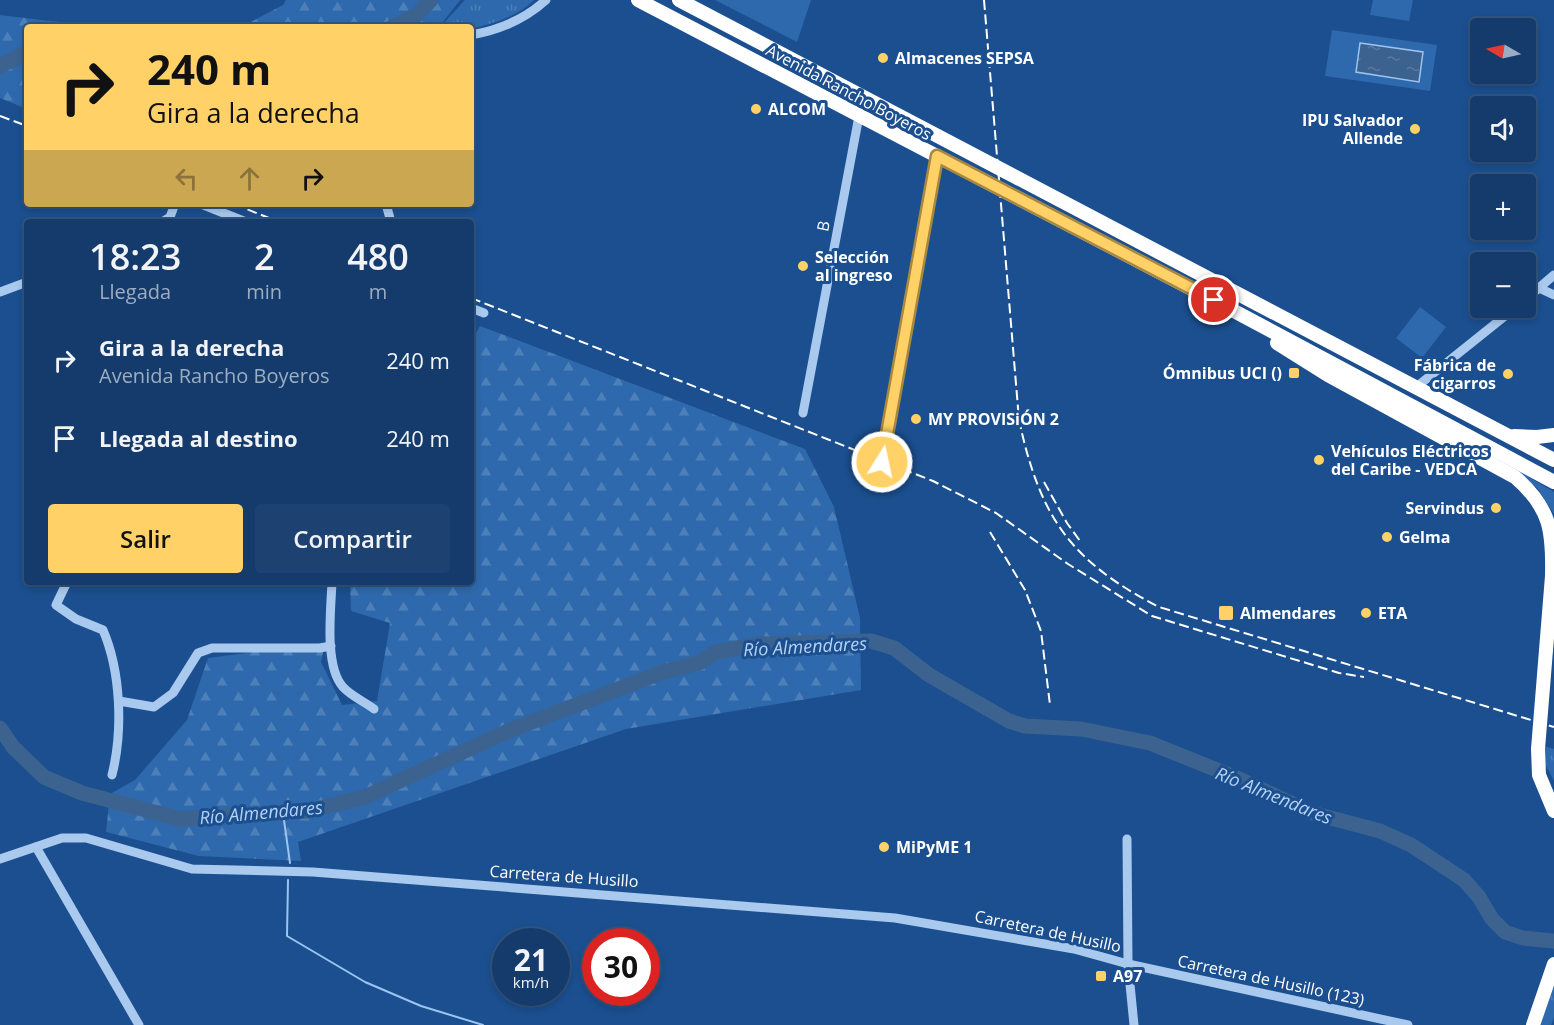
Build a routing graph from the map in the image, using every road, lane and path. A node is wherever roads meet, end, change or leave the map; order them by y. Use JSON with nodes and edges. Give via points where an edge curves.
{"nodes":[{"id":1,"x":546,"y":0,"type":"edge"},
{"id":2,"x":638,"y":0,"type":"edge"},
{"id":3,"x":679,"y":0,"type":"edge"},
{"id":4,"x":474,"y":34,"type":"edge"},
{"id":5,"x":859,"y":116,"type":"junction"},
{"id":6,"x":937,"y":156,"type":"junction"},
{"id":7,"x":208,"y":207,"type":"edge"},
{"id":8,"x":238,"y":219,"type":"edge"},
{"id":9,"x":1554,"y":275,"type":"edge"},
{"id":10,"x":24,"y":283,"type":"edge"},
{"id":11,"x":1539,"y":288,"type":"junction"},
{"id":12,"x":1536,"y":291,"type":"edge"},
{"id":13,"x":0,"y":292,"type":"edge"},
{"id":14,"x":1554,"y":295,"type":"edge"},
{"id":15,"x":474,"y":309,"type":"edge"},
{"id":16,"x":1234,"y":310,"type":"junction"},
{"id":17,"x":484,"y":314,"type":"dead end"},
{"id":18,"x":1502,"y":318,"type":"edge"},
{"id":19,"x":1415,"y":388,"type":"junction"},
{"id":20,"x":803,"y":412,"type":"dead end"},
{"id":21,"x":1554,"y":435,"type":"edge"},
{"id":22,"x":1510,"y":436,"type":"junction"},
{"id":23,"x":1554,"y":460,"type":"edge"},
{"id":24,"x":882,"y":462,"type":"dead end"},
{"id":25,"x":1554,"y":482,"type":"edge"},
{"id":26,"x":1553,"y":571,"type":"edge"},
{"id":27,"x":66,"y":585,"type":"edge"},
{"id":28,"x":332,"y":585,"type":"edge"},
{"id":29,"x":331,"y":646,"type":"junction"},
{"id":30,"x":118,"y":701,"type":"junction"},
{"id":31,"x":374,"y":709,"type":"dead end"},
{"id":32,"x":1538,"y":749,"type":"junction"},
{"id":33,"x":112,"y":775,"type":"dead end"},
{"id":34,"x":1554,"y":795,"type":"edge"},
{"id":35,"x":1554,"y":811,"type":"edge"},
{"id":36,"x":1127,"y":839,"type":"dead end"},
{"id":37,"x":36,"y":847,"type":"junction"},
{"id":38,"x":0,"y":859,"type":"edge"},
{"id":39,"x":1128,"y":964,"type":"junction"},
{"id":40,"x":1554,"y":964,"type":"edge"},
{"id":41,"x":138,"y":1025,"type":"edge"},
{"id":42,"x":1134,"y":1025,"type":"edge"},
{"id":43,"x":1408,"y":1025,"type":"edge"},
{"id":44,"x":1533,"y":1025,"type":"edge"}],
"edges":[{"from":1,"to":4,"type":"street","via":[[524,18]]},
{"from":2,"to":5,"type":"highway","name":"Avenida Rancho Boyeros"},
{"from":3,"to":19,"type":"highway","name":"Avenida Rancho Boyeros"},
{"from":5,"to":6,"type":"highway","name":"Avenida Rancho Boyeros"},
{"from":5,"to":20,"type":"street","name":"B"},
{"from":6,"to":16,"type":"highway","name":"Avenida Rancho Boyeros"},
{"from":6,"to":24,"type":"street"},
{"from":7,"to":8,"type":"street"},
{"from":9,"to":11,"type":"street"},
{"from":10,"to":13,"type":"street"},
{"from":11,"to":12,"type":"street"},
{"from":11,"to":14,"type":"street"},
{"from":15,"to":17,"type":"street"},
{"from":16,"to":25,"type":"highway","name":"Avenida Rancho Boyeros"},
{"from":16,"to":26,"type":"highway","via":[[1328,375],[1515,477],[1544,509],[1552,537]]},
{"from":18,"to":19,"type":"street"},
{"from":19,"to":22,"type":"highway","name":"Avenida Rancho Boyeros"},
{"from":21,"to":22,"type":"highway"},
{"from":22,"to":23,"type":"highway","name":"Avenida Rancho Boyeros"},
{"from":26,"to":32,"type":"highway","bridge":true},
{"from":27,"to":30,"type":"street","via":[[57,605],[76,619],[103,630],[112,655]]},
{"from":28,"to":29,"type":"street"},
{"from":29,"to":30,"type":"street","via":[[212,648],[198,653],[173,693],[154,707]]},
{"from":29,"to":31,"type":"street","via":[[343,687]]},
{"from":30,"to":33,"type":"street","via":[[119,749]]},
{"from":32,"to":34,"type":"highway","via":[[1543,776]]},
{"from":32,"to":35,"type":"highway","via":[[1539,775]]},
{"from":36,"to":39,"type":"street"},
{"from":37,"to":38,"type":"street","name":"Carretera de Husillo"},
{"from":37,"to":39,"type":"street","name":"Carretera de Husillo","via":[[62,838],[86,838],[192,869],[313,872],[896,918],[1074,949]]},
{"from":37,"to":41,"type":"street"},
{"from":39,"to":42,"type":"street"},
{"from":39,"to":43,"type":"street","name":"Carretera de Husillo (123)"},
{"from":40,"to":44,"type":"highway"}]}
